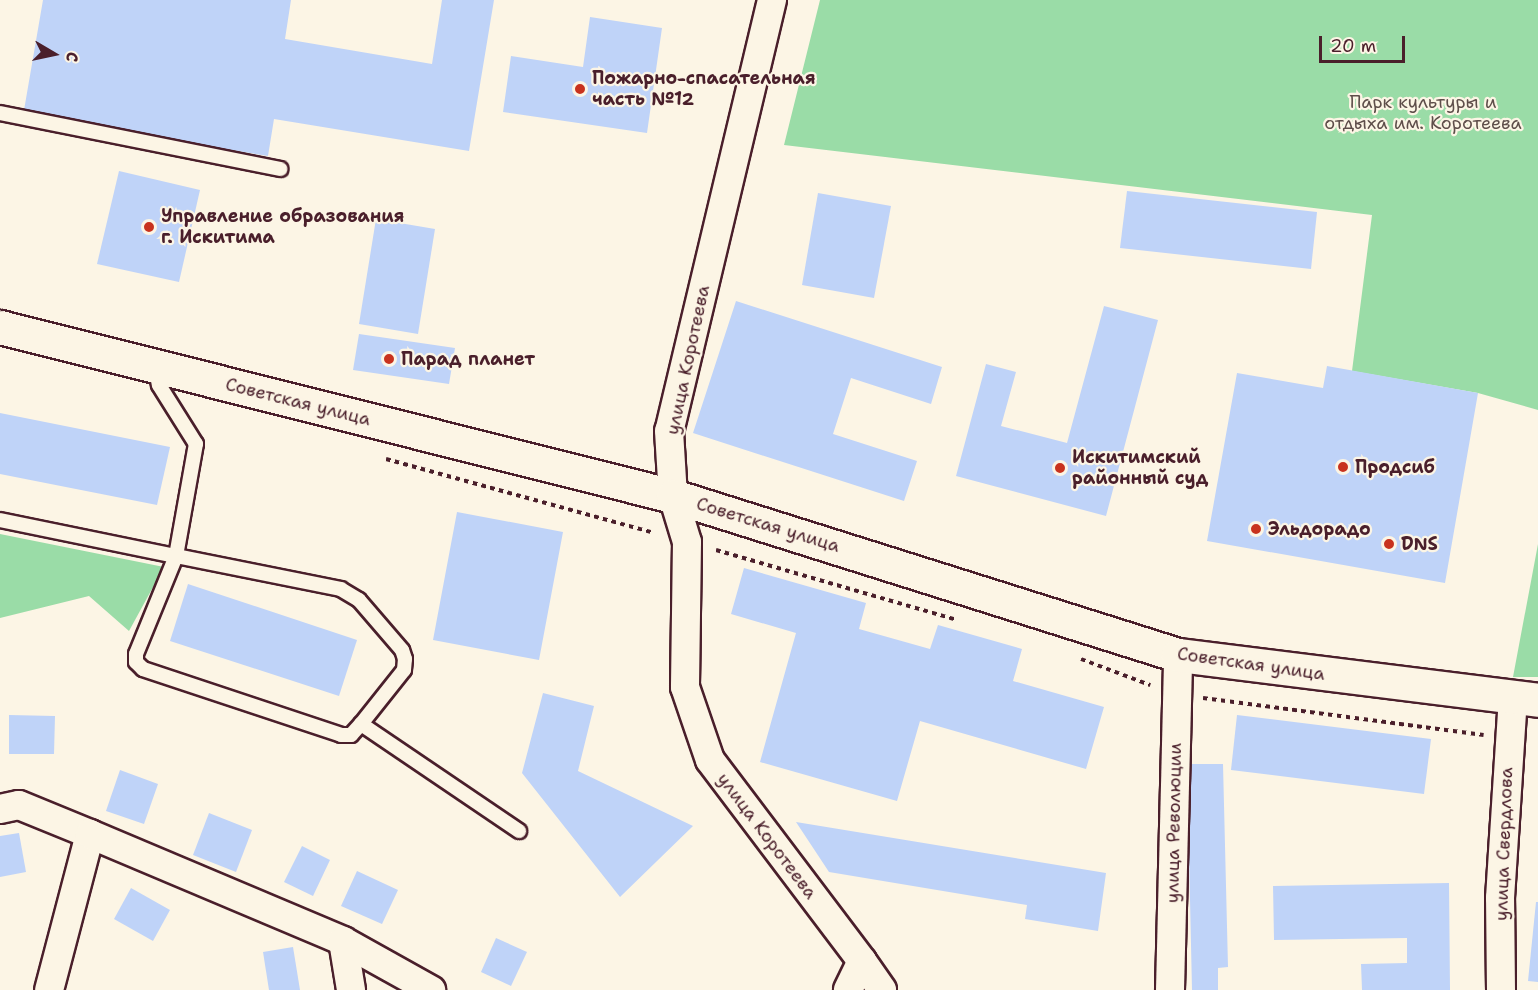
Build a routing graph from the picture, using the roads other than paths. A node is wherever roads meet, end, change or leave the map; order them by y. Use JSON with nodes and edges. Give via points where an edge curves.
{"nodes":[{"id":1,"x":772,"y":0,"type":"edge"},
{"id":2,"x":0,"y":113,"type":"edge"},
{"id":3,"x":280,"y":169,"type":"dead end"},
{"id":4,"x":0,"y":327,"type":"edge"},
{"id":5,"x":155,"y":366,"type":"junction"},
{"id":6,"x":673,"y":496,"type":"junction"},
{"id":7,"x":0,"y":520,"type":"edge"},
{"id":8,"x":176,"y":556,"type":"junction"},
{"id":9,"x":1178,"y":655,"type":"junction"},
{"id":10,"x":1526,"y":699,"type":"edge"},
{"id":11,"x":361,"y":724,"type":"junction"},
{"id":12,"x":0,"y":809,"type":"edge"},
{"id":13,"x":519,"y":831,"type":"dead end"},
{"id":14,"x":90,"y":834,"type":"junction"},
{"id":15,"x":343,"y":941,"type":"junction"},
{"id":16,"x":862,"y":961,"type":"junction"},
{"id":17,"x":49,"y":990,"type":"edge"},
{"id":18,"x":351,"y":990,"type":"edge"},
{"id":19,"x":431,"y":990,"type":"edge"},
{"id":20,"x":848,"y":990,"type":"edge"},
{"id":21,"x":882,"y":990,"type":"edge"},
{"id":22,"x":1170,"y":990,"type":"edge"},
{"id":23,"x":1501,"y":990,"type":"edge"}],
"edges":[{"from":1,"to":6,"type":"street","name":"улица Коротеева","via":[[669,430]]},
{"from":2,"to":3,"type":"lane"},
{"from":4,"to":5,"type":"main road","name":"Советская улица"},
{"from":5,"to":6,"type":"main road","name":"Советская улица"},
{"from":5,"to":8,"type":"lane","via":[[159,385],[196,444]]},
{"from":6,"to":9,"type":"main road","name":"Советская улица"},
{"from":6,"to":16,"type":"street","name":"улица Коротеева","via":[[687,542],[685,687],[710,760]]},
{"from":7,"to":8,"type":"lane"},
{"from":8,"to":11,"type":"lane","via":[[341,589],[359,600],[402,650],[405,659],[404,670]]},
{"from":8,"to":11,"type":"lane","via":[[136,654],[142,669],[341,735],[351,735]]},
{"from":9,"to":10,"type":"main road","name":"Советская улица"},
{"from":9,"to":22,"type":"street","name":"улица Революции"},
{"from":10,"to":23,"type":"street","name":"улица Свердлова","via":[[1508,738],[1500,898]]},
{"from":11,"to":13,"type":"lane"},
{"from":12,"to":14,"type":"street","via":[[19,805]]},
{"from":14,"to":15,"type":"street"},
{"from":14,"to":17,"type":"street"},
{"from":15,"to":18,"type":"street"},
{"from":15,"to":19,"type":"street"},
{"from":16,"to":20,"type":"street"},
{"from":16,"to":21,"type":"street","name":"улица Коротеева"}]}
